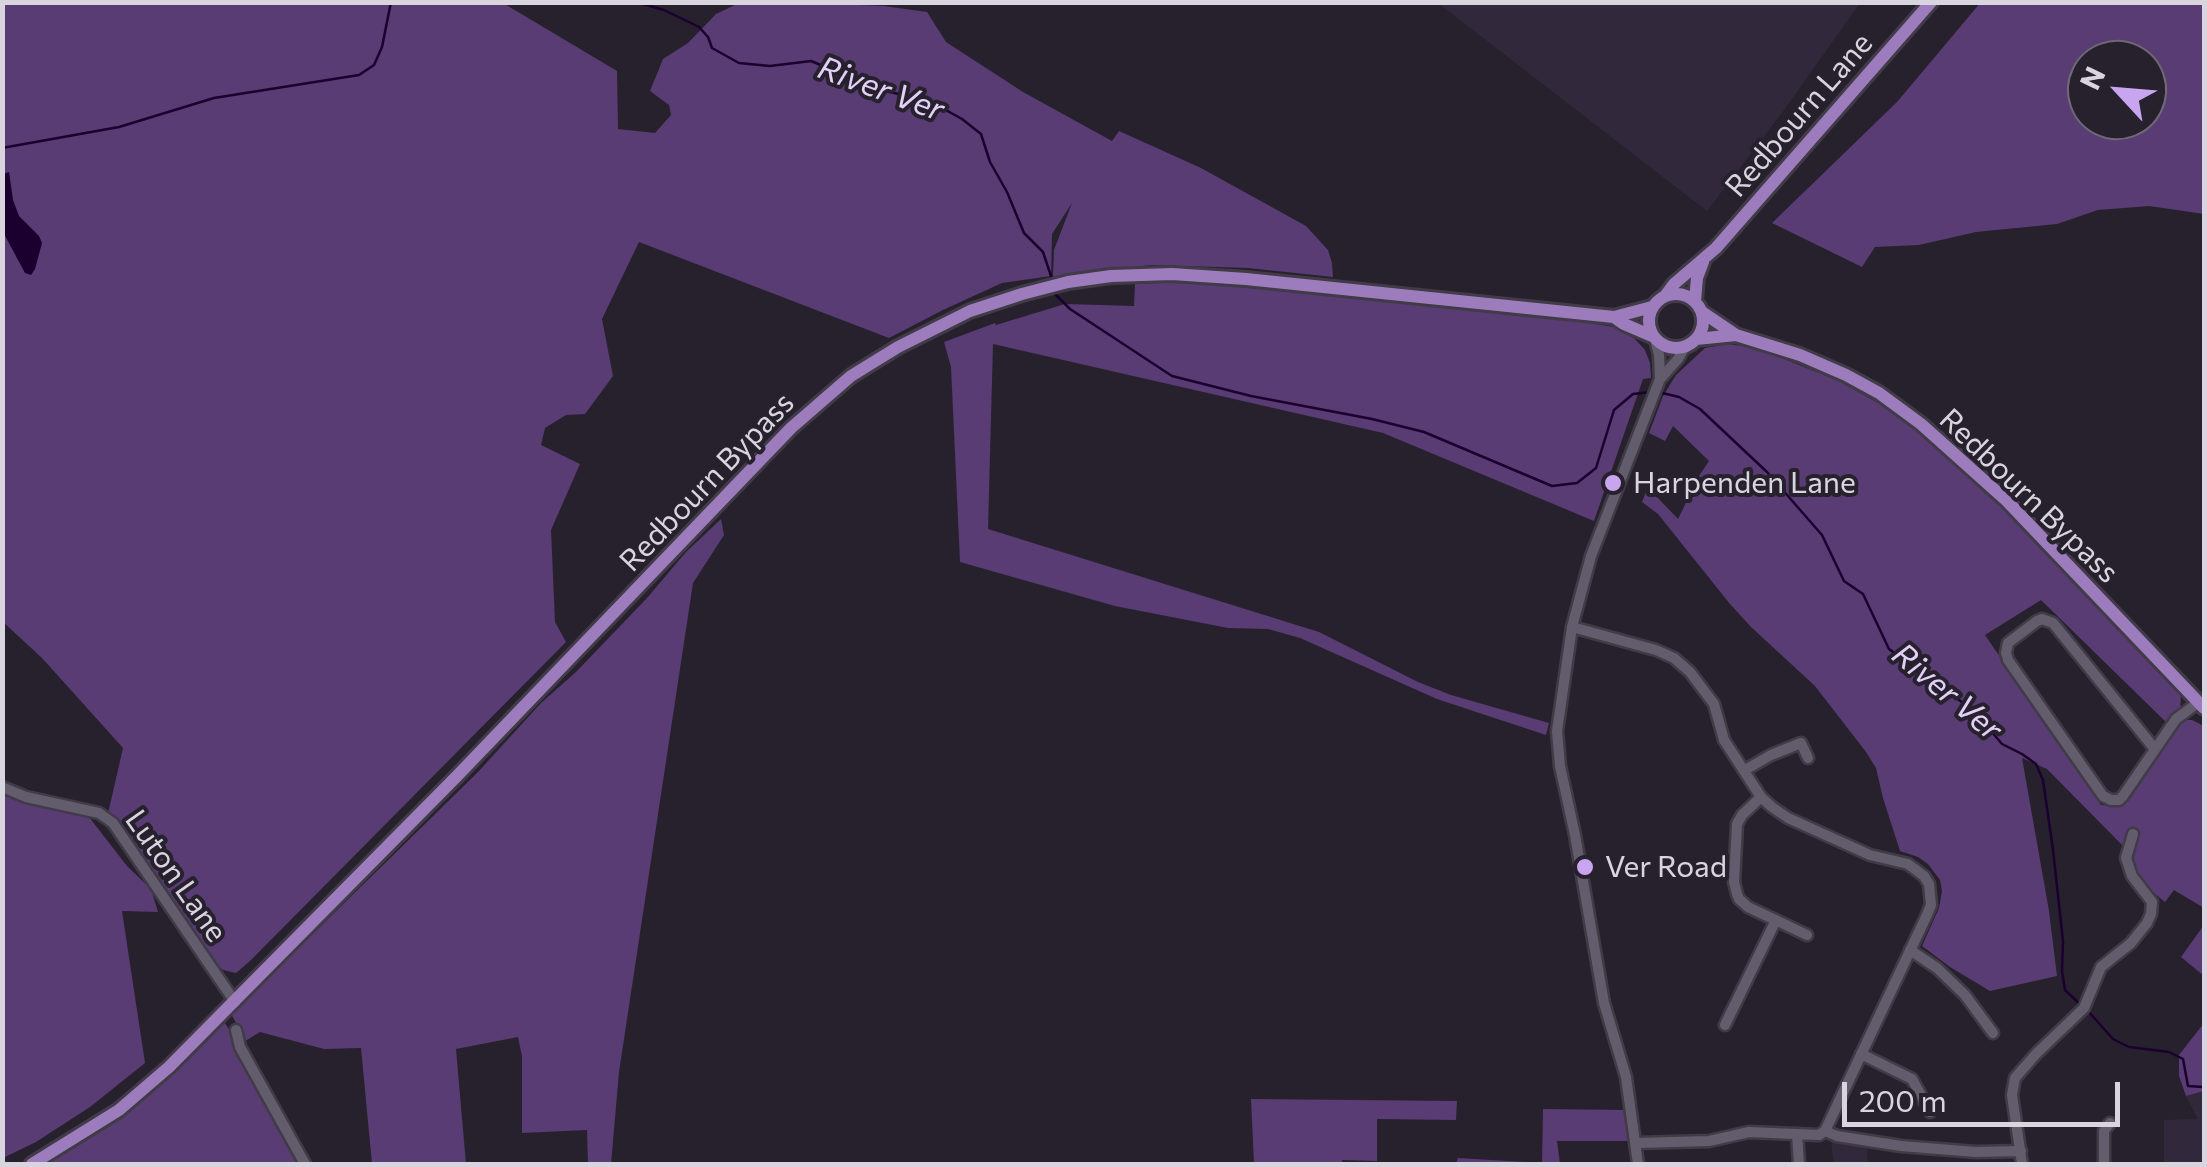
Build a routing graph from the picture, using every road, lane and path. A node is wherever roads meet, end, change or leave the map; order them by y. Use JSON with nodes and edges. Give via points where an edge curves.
{"nodes":[{"id":1,"x":1931,"y":2,"type":"edge"},
{"id":2,"x":1704,"y":260,"type":"junction"},
{"id":3,"x":1665,"y":296,"type":"junction"},
{"id":4,"x":1652,"y":307,"type":"junction"},
{"id":5,"x":1698,"y":307,"type":"junction"},
{"id":6,"x":1614,"y":317,"type":"junction"},
{"id":7,"x":1736,"y":335,"type":"junction"},
{"id":8,"x":1654,"y":338,"type":"junction"},
{"id":9,"x":1696,"y":339,"type":"junction"},
{"id":10,"x":1684,"y":348,"type":"junction"},
{"id":11,"x":1658,"y":384,"type":"junction"},
{"id":12,"x":1572,"y":627,"type":"junction"},
{"id":13,"x":2202,"y":705,"type":"edge"},
{"id":14,"x":2154,"y":748,"type":"junction"},
{"id":15,"x":1808,"y":758,"type":"dead end"},
{"id":16,"x":1745,"y":770,"type":"junction"},
{"id":17,"x":2,"y":787,"type":"edge"},
{"id":18,"x":1761,"y":796,"type":"junction"},
{"id":19,"x":2133,"y":834,"type":"dead end"},
{"id":20,"x":1776,"y":920,"type":"junction"},
{"id":21,"x":1807,"y":935,"type":"dead end"},
{"id":22,"x":1910,"y":950,"type":"junction"},
{"id":23,"x":235,"y":1002,"type":"junction"},
{"id":24,"x":1725,"y":1026,"type":"dead end"},
{"id":25,"x":236,"y":1030,"type":"dead end"},
{"id":26,"x":1993,"y":1033,"type":"dead end"},
{"id":27,"x":1861,"y":1054,"type":"junction"},
{"id":28,"x":1930,"y":1112,"type":"dead end"},
{"id":29,"x":2110,"y":1124,"type":"dead end"},
{"id":30,"x":1826,"y":1131,"type":"junction"},
{"id":31,"x":1797,"y":1134,"type":"junction"},
{"id":32,"x":1637,"y":1143,"type":"junction"},
{"id":33,"x":2021,"y":1151,"type":"junction"},
{"id":34,"x":32,"y":1164,"type":"edge"},
{"id":35,"x":305,"y":1164,"type":"edge"},
{"id":36,"x":1638,"y":1164,"type":"edge"},
{"id":37,"x":1799,"y":1164,"type":"edge"},
{"id":38,"x":2022,"y":1164,"type":"edge"},
{"id":39,"x":2104,"y":1164,"type":"edge"}],
"edges":[{"from":1,"to":2,"type":"main road","name":"Redbourn Lane"},
{"from":2,"to":3,"type":"main road","name":"Redbourn Lane"},
{"from":2,"to":5,"type":"main road","name":"Redbourn Lane"},
{"from":3,"to":4,"type":"main road"},
{"from":3,"to":5,"type":"main road","via":[[1680,294]]},
{"from":4,"to":6,"type":"main road","name":"Redbourn Bypass"},
{"from":4,"to":8,"type":"main road"},
{"from":5,"to":7,"type":"main road","name":"Redbourn Bypass"},
{"from":5,"to":9,"type":"main road","via":[[1703,326]]},
{"from":6,"to":8,"type":"main road","name":"Redbourn Bypass"},
{"from":6,"to":23,"type":"main road","name":"Redbourn Bypass","via":[[1172,274],[1068,282],[938,326],[851,376],[791,428]]},
{"from":7,"to":9,"type":"main road","name":"Redbourn Bypass"},
{"from":7,"to":13,"type":"main road","name":"Redbourn Bypass","via":[[1846,375],[1921,424],[2007,501]]},
{"from":8,"to":10,"type":"main road"},
{"from":8,"to":11,"type":"street"},
{"from":9,"to":10,"type":"main road"},
{"from":10,"to":11,"type":"street"},
{"from":11,"to":12,"type":"street","via":[[1591,556]]},
{"from":12,"to":16,"type":"street","via":[[1674,658],[1714,704],[1724,740]]},
{"from":12,"to":32,"type":"street","via":[[1556,731],[1560,766]]},
{"from":13,"to":14,"type":"street","via":[[2176,719]]},
{"from":14,"to":14,"type":"street","via":[[2119,800],[2106,799],[2008,660],[2008,644],[2037,620],[2053,623]]},
{"from":15,"to":16,"type":"street","via":[[1800,742]]},
{"from":16,"to":18,"type":"street"},
{"from":17,"to":23,"type":"street","name":"Luton Lane","via":[[99,813],[113,823]]},
{"from":18,"to":20,"type":"street","via":[[1737,824],[1734,882],[1743,903]]},
{"from":18,"to":22,"type":"street","via":[[1788,818],[1924,876],[1931,904]]},
{"from":19,"to":33,"type":"street","via":[[2126,858],[2152,902],[2151,914],[2131,943],[2101,967],[2084,1008],[2015,1078]]},
{"from":20,"to":21,"type":"street"},
{"from":20,"to":24,"type":"street"},
{"from":22,"to":26,"type":"street","via":[[1965,994]]},
{"from":22,"to":27,"type":"street"},
{"from":23,"to":34,"type":"main road","name":"Redbourn Bypass","via":[[119,1110]]},
{"from":25,"to":35,"type":"street"},
{"from":27,"to":28,"type":"street","via":[[1912,1079]]},
{"from":27,"to":30,"type":"street"},
{"from":29,"to":39,"type":"street"},
{"from":30,"to":31,"type":"street"},
{"from":30,"to":33,"type":"street","via":[[1901,1146]]},
{"from":31,"to":32,"type":"street"},
{"from":31,"to":37,"type":"street"},
{"from":32,"to":36,"type":"street"},
{"from":33,"to":38,"type":"street"}]}
